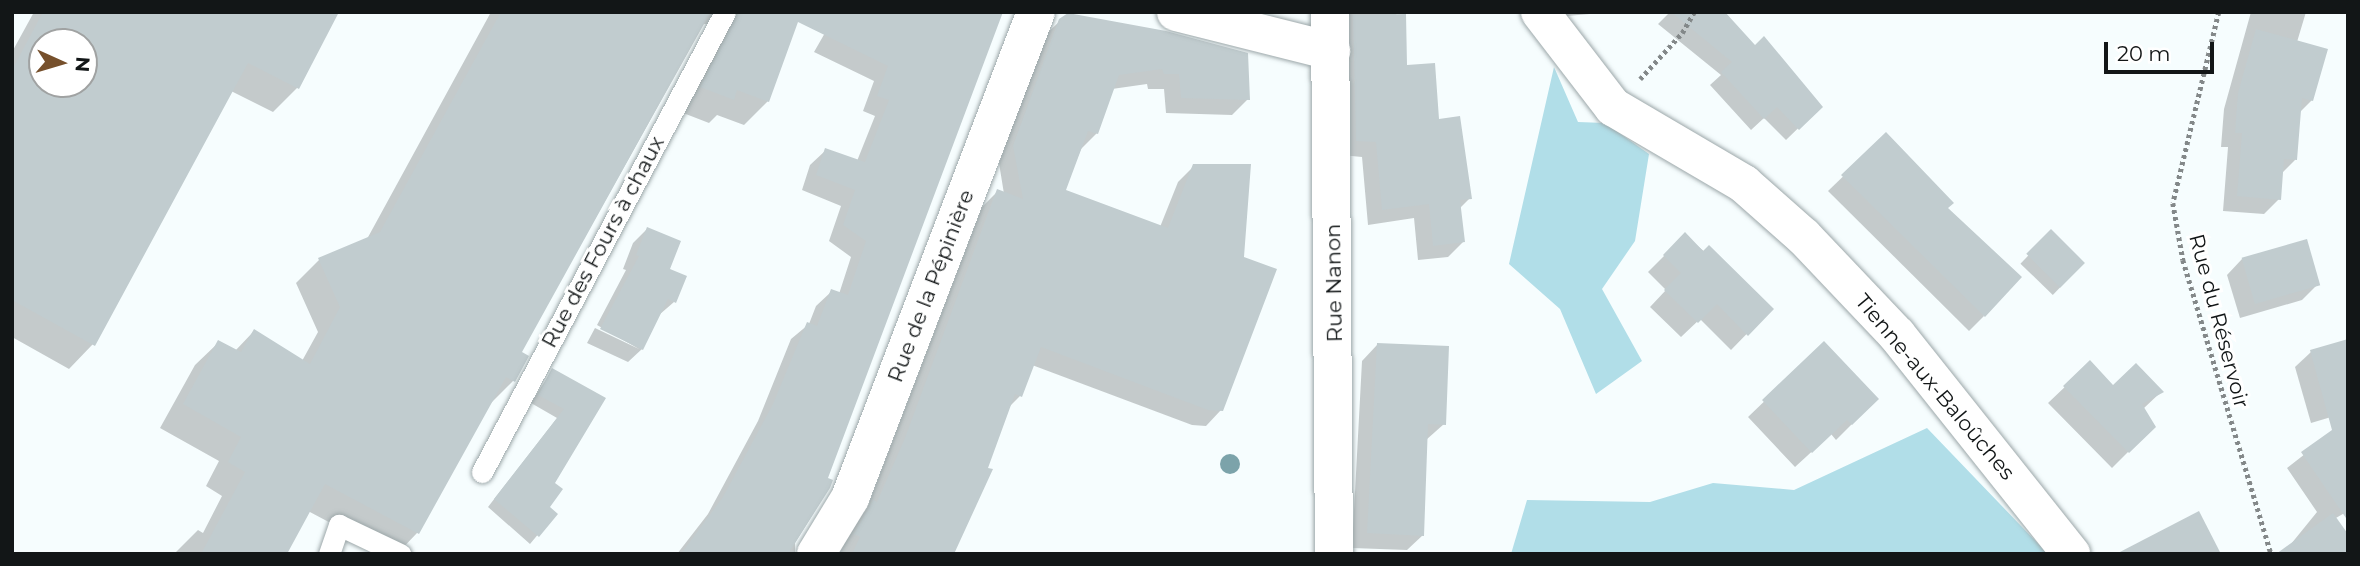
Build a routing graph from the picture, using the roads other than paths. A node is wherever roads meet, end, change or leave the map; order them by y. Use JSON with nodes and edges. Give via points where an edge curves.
{"nodes":[{"id":1,"x":725,"y":12,"type":"edge"},
{"id":2,"x":1035,"y":12,"type":"edge"},
{"id":3,"x":1176,"y":12,"type":"edge"},
{"id":4,"x":1330,"y":12,"type":"edge"},
{"id":5,"x":1540,"y":12,"type":"edge"},
{"id":6,"x":1331,"y":51,"type":"junction"},
{"id":7,"x":482,"y":472,"type":"dead end"},
{"id":8,"x":328,"y":554,"type":"edge"},
{"id":9,"x":400,"y":554,"type":"edge"},
{"id":10,"x":816,"y":554,"type":"edge"},
{"id":11,"x":1334,"y":554,"type":"edge"},
{"id":12,"x":2071,"y":554,"type":"edge"}],
"edges":[{"from":1,"to":7,"type":"lane","name":"Rue des Fours à chaux"},
{"from":2,"to":10,"type":"street","name":"Rue de la Pépinière","via":[[850,498]]},
{"from":3,"to":6,"type":"street"},
{"from":4,"to":6,"type":"street","name":"Rue Nanon"},
{"from":5,"to":12,"type":"street","name":"Tienne-aux-Baloûches","via":[[1613,107],[1744,184],[1804,237],[1897,335]]},
{"from":6,"to":11,"type":"street","name":"Rue Nanon"},
{"from":8,"to":9,"type":"lane","via":[[339,525]]}]}
